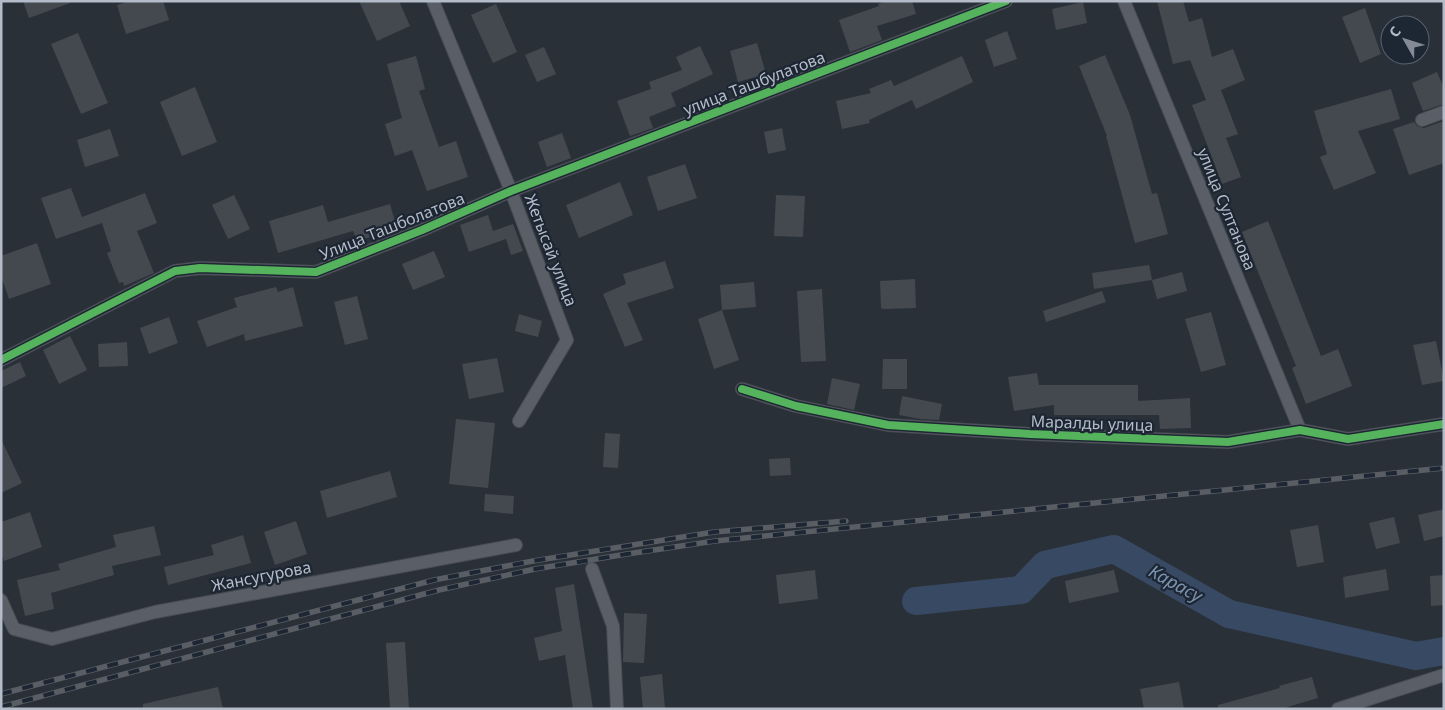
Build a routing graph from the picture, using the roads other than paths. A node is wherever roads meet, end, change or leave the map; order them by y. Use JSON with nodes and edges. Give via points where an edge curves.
{"nodes":[{"id":1,"x":433,"y":1,"type":"edge"},
{"id":2,"x":1006,"y":1,"type":"edge"},
{"id":3,"x":1124,"y":1,"type":"edge"},
{"id":4,"x":1444,"y":112,"type":"edge"},
{"id":5,"x":1422,"y":120,"type":"dead end"},
{"id":6,"x":511,"y":191,"type":"junction"},
{"id":7,"x":1,"y":360,"type":"edge"},
{"id":8,"x":742,"y":389,"type":"dead end"},
{"id":9,"x":518,"y":421,"type":"dead end"},
{"id":10,"x":1444,"y":424,"type":"edge"},
{"id":11,"x":1300,"y":430,"type":"junction"},
{"id":12,"x":516,"y":545,"type":"dead end"},
{"id":13,"x":592,"y":569,"type":"dead end"},
{"id":14,"x":1,"y":600,"type":"edge"},
{"id":15,"x":1444,"y":675,"type":"edge"},
{"id":16,"x":617,"y":709,"type":"edge"},
{"id":17,"x":1338,"y":709,"type":"edge"}],
"edges":[{"from":1,"to":6,"type":"street","name":"Жетысай улица"},
{"from":2,"to":6,"type":"street","name":"улица Ташбулатова"},
{"from":3,"to":11,"type":"street","name":"улица Султанова"},
{"from":4,"to":5,"type":"street"},
{"from":6,"to":7,"type":"street","name":"Улица Ташболатова","via":[[316,272],[200,268],[175,271]]},
{"from":6,"to":9,"type":"street","name":"Жетысай улица","via":[[567,340]]},
{"from":8,"to":11,"type":"street","name":"Маралды улица","via":[[796,406],[888,425],[1228,442]]},
{"from":10,"to":11,"type":"street","name":"Маралды улица","via":[[1348,439]]},
{"from":12,"to":14,"type":"street","name":"Жансугурова","via":[[155,612],[52,639],[14,629]]},
{"from":13,"to":16,"type":"street","via":[[613,626]]},
{"from":15,"to":17,"type":"street"}]}
